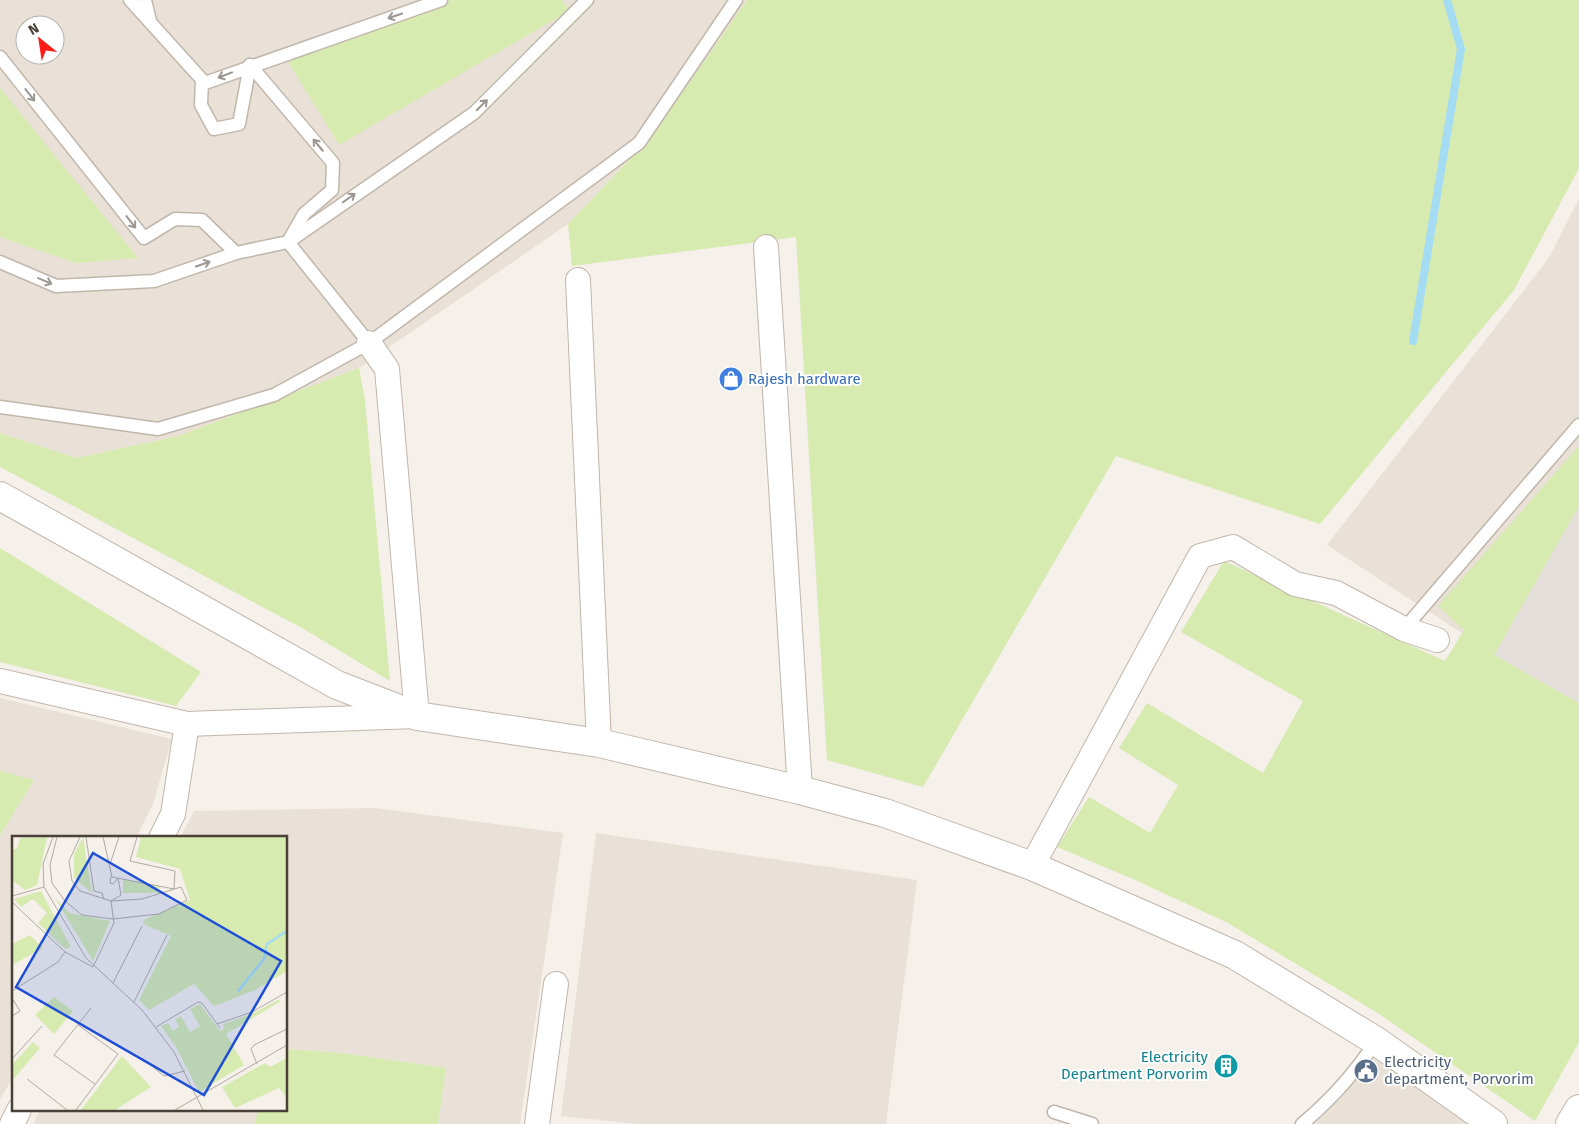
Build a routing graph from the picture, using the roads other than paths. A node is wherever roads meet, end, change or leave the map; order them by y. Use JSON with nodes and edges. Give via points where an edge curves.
{"nodes":[{"id":1,"x":130,"y":0,"type":"edge"},
{"id":2,"x":145,"y":0,"type":"edge"},
{"id":3,"x":441,"y":0,"type":"edge"},
{"id":4,"x":587,"y":0,"type":"edge"},
{"id":5,"x":736,"y":0,"type":"edge"},
{"id":6,"x":150,"y":21,"type":"junction"},
{"id":7,"x":0,"y":57,"type":"edge"},
{"id":8,"x":250,"y":65,"type":"junction"},
{"id":9,"x":202,"y":80,"type":"junction"},
{"id":10,"x":288,"y":242,"type":"junction"},
{"id":11,"x":766,"y":247,"type":"dead end"},
{"id":12,"x":236,"y":253,"type":"junction"},
{"id":13,"x":0,"y":262,"type":"edge"},
{"id":14,"x":578,"y":280,"type":"dead end"},
{"id":15,"x":369,"y":343,"type":"junction"},
{"id":16,"x":0,"y":407,"type":"edge"},
{"id":17,"x":1579,"y":425,"type":"edge"},
{"id":18,"x":0,"y":496,"type":"edge"},
{"id":19,"x":1404,"y":629,"type":"junction"},
{"id":20,"x":1437,"y":640,"type":"dead end"},
{"id":21,"x":0,"y":682,"type":"edge"},
{"id":22,"x":417,"y":716,"type":"junction"},
{"id":23,"x":187,"y":724,"type":"junction"},
{"id":24,"x":599,"y":743,"type":"junction"},
{"id":25,"x":800,"y":790,"type":"junction"},
{"id":26,"x":162,"y":836,"type":"edge"},
{"id":27,"x":1032,"y":866,"type":"junction"},
{"id":28,"x":556,"y":984,"type":"dead end"},
{"id":29,"x":1376,"y":1041,"type":"junction"},
{"id":30,"x":1579,"y":1109,"type":"edge"},
{"id":31,"x":1054,"y":1112,"type":"dead end"},
{"id":32,"x":537,"y":1124,"type":"edge"},
{"id":33,"x":1092,"y":1124,"type":"edge"},
{"id":34,"x":1302,"y":1124,"type":"edge"},
{"id":35,"x":1492,"y":1124,"type":"edge"},
{"id":36,"x":1570,"y":1124,"type":"edge"}],
"edges":[{"from":1,"to":6,"type":"lane"},
{"from":2,"to":6,"type":"lane"},
{"from":3,"to":8,"type":"lane","one_way":true},
{"from":10,"to":4,"type":"lane","one_way":true,"via":[[474,113]]},
{"from":5,"to":15,"type":"lane","via":[[639,143]]},
{"from":6,"to":9,"type":"lane"},
{"from":7,"to":12,"type":"lane","one_way":true,"via":[[144,238],[175,219],[202,220]]},
{"from":8,"to":9,"type":"lane","one_way":true,"via":[[205,82]]},
{"from":8,"to":9,"type":"lane","via":[[239,124],[214,129],[201,105]]},
{"from":10,"to":8,"type":"lane","one_way":true,"via":[[304,214],[332,190],[333,163]]},
{"from":10,"to":12,"type":"lane"},
{"from":10,"to":15,"type":"lane"},
{"from":11,"to":25,"type":"street"},
{"from":13,"to":12,"type":"lane","one_way":true,"via":[[56,286],[154,281]]},
{"from":14,"to":24,"type":"street"},
{"from":15,"to":16,"type":"lane","via":[[274,395],[158,429]]},
{"from":15,"to":22,"type":"street","via":[[388,369]]},
{"from":17,"to":19,"type":"lane"},
{"from":18,"to":22,"type":"street","via":[[337,684]]},
{"from":19,"to":20,"type":"street"},
{"from":19,"to":27,"type":"street","via":[[1336,593],[1295,584],[1233,547],[1200,556]]},
{"from":21,"to":23,"type":"street"},
{"from":22,"to":23,"type":"street"},
{"from":22,"to":24,"type":"street"},
{"from":23,"to":26,"type":"street","via":[[173,814]]},
{"from":24,"to":25,"type":"street"},
{"from":25,"to":27,"type":"street","via":[[885,813]]},
{"from":27,"to":29,"type":"street","via":[[1236,955]]},
{"from":28,"to":32,"type":"street"},
{"from":29,"to":34,"type":"lane","via":[[1353,1075]]},
{"from":29,"to":35,"type":"street"},
{"from":30,"to":36,"type":"street"},
{"from":31,"to":33,"type":"lane"}]}
